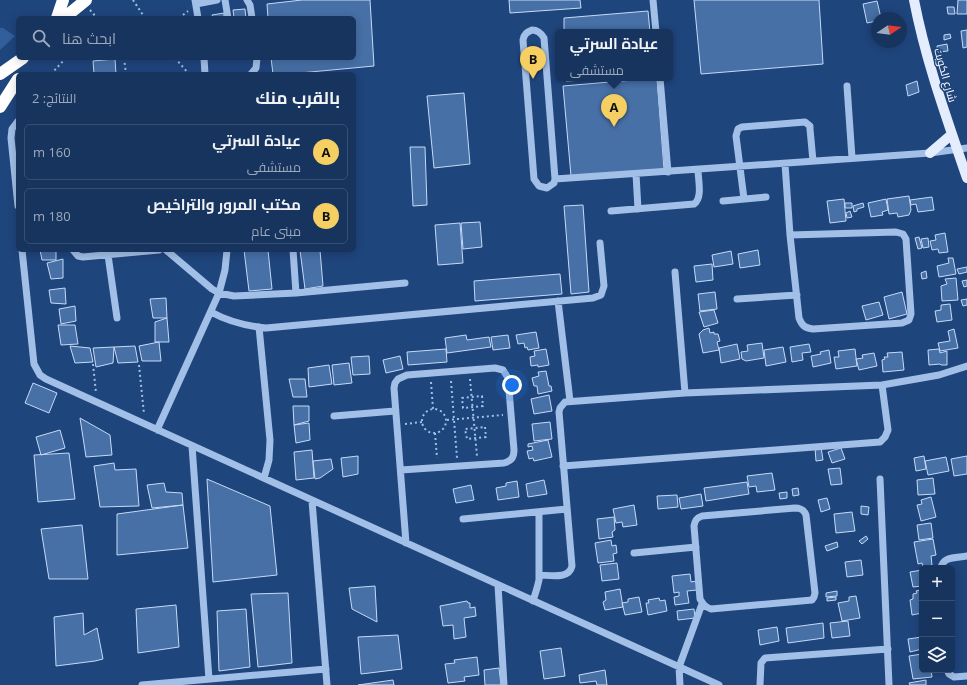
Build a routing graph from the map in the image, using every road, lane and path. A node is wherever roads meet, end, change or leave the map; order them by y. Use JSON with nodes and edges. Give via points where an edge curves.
{"nodes":[{"id":1,"x":86,"y":0,"type":"edge"},
{"id":2,"x":133,"y":0,"type":"edge"},
{"id":3,"x":217,"y":0,"type":"edge"},
{"id":4,"x":225,"y":0,"type":"edge"},
{"id":5,"x":247,"y":0,"type":"edge"},
{"id":6,"x":653,"y":0,"type":"edge"},
{"id":7,"x":914,"y":0,"type":"edge"},
{"id":8,"x":196,"y":2,"type":"edge"},
{"id":9,"x":62,"y":3,"type":"edge"},
{"id":10,"x":58,"y":16,"type":"edge"},
{"id":11,"x":66,"y":16,"type":"edge"},
{"id":12,"x":144,"y":16,"type":"edge"},
{"id":13,"x":198,"y":16,"type":"edge"},
{"id":14,"x":228,"y":16,"type":"edge"},
{"id":15,"x":252,"y":16,"type":"edge"},
{"id":16,"x":656,"y":29,"type":"edge"},
{"id":17,"x":20,"y":60,"type":"edge"},
{"id":18,"x":30,"y":60,"type":"edge"},
{"id":19,"x":64,"y":60,"type":"edge"},
{"id":20,"x":124,"y":60,"type":"edge"},
{"id":21,"x":177,"y":60,"type":"edge"},
{"id":22,"x":204,"y":60,"type":"edge"},
{"id":23,"x":257,"y":60,"type":"edge"},
{"id":24,"x":22,"y":72,"type":"edge"},
{"id":25,"x":53,"y":72,"type":"edge"},
{"id":26,"x":126,"y":72,"type":"edge"},
{"id":27,"x":187,"y":72,"type":"edge"},
{"id":28,"x":205,"y":72,"type":"edge"},
{"id":29,"x":253,"y":72,"type":"edge"},
{"id":30,"x":0,"y":74,"type":"edge"},
{"id":31,"x":660,"y":81,"type":"edge"},
{"id":32,"x":16,"y":82,"type":"edge"},
{"id":33,"x":847,"y":86,"type":"dead end"},
{"id":34,"x":0,"y":107,"type":"edge"},
{"id":35,"x":16,"y":124,"type":"edge"},
{"id":36,"x":951,"y":135,"type":"junction"},
{"id":37,"x":967,"y":148,"type":"edge"},
{"id":38,"x":956,"y":149,"type":"junction"},
{"id":39,"x":930,"y":153,"type":"junction"},
{"id":40,"x":852,"y":158,"type":"junction"},
{"id":41,"x":813,"y":161,"type":"junction"},
{"id":42,"x":784,"y":164,"type":"junction"},
{"id":43,"x":740,"y":167,"type":"junction"},
{"id":44,"x":698,"y":170,"type":"junction"},
{"id":45,"x":668,"y":172,"type":"junction"},
{"id":46,"x":636,"y":174,"type":"junction"},
{"id":47,"x":967,"y":178,"type":"edge"},
{"id":48,"x":555,"y":179,"type":"junction"},
{"id":49,"x":16,"y":187,"type":"edge"},
{"id":50,"x":766,"y":197,"type":"dead end"},
{"id":51,"x":744,"y":199,"type":"junction"},
{"id":52,"x":723,"y":201,"type":"dead end"},
{"id":53,"x":638,"y":209,"type":"junction"},
{"id":54,"x":611,"y":211,"type":"dead end"},
{"id":55,"x":790,"y":235,"type":"junction"},
{"id":56,"x":600,"y":243,"type":"dead end"},
{"id":57,"x":22,"y":252,"type":"edge"},
{"id":58,"x":75,"y":252,"type":"edge"},
{"id":59,"x":139,"y":252,"type":"edge"},
{"id":60,"x":168,"y":252,"type":"edge"},
{"id":61,"x":227,"y":252,"type":"edge"},
{"id":62,"x":293,"y":252,"type":"edge"},
{"id":63,"x":108,"y":255,"type":"junction"},
{"id":64,"x":675,"y":272,"type":"dead end"},
{"id":65,"x":405,"y":283,"type":"dead end"},
{"id":66,"x":219,"y":293,"type":"junction"},
{"id":67,"x":296,"y":293,"type":"junction"},
{"id":68,"x":797,"y":295,"type":"junction"},
{"id":69,"x":737,"y":299,"type":"dead end"},
{"id":70,"x":558,"y":301,"type":"junction"},
{"id":71,"x":211,"y":312,"type":"junction"},
{"id":72,"x":117,"y":318,"type":"dead end"},
{"id":73,"x":258,"y":327,"type":"junction"},
{"id":74,"x":93,"y":364,"type":"dead end"},
{"id":75,"x":139,"y":365,"type":"dead end"},
{"id":76,"x":967,"y":366,"type":"edge"},
{"id":77,"x":470,"y":370,"type":"junction"},
{"id":78,"x":451,"y":371,"type":"junction"},
{"id":79,"x":430,"y":373,"type":"junction"},
{"id":80,"x":882,"y":385,"type":"junction"},
{"id":81,"x":685,"y":393,"type":"junction"},
{"id":82,"x":472,"y":397,"type":"junction"},
{"id":83,"x":570,"y":401,"type":"junction"},
{"id":84,"x":98,"y":403,"type":"junction"},
{"id":85,"x":473,"y":407,"type":"junction"},
{"id":86,"x":433,"y":408,"type":"junction"},
{"id":87,"x":395,"y":411,"type":"junction"},
{"id":88,"x":511,"y":414,"type":"junction"},
{"id":89,"x":334,"y":416,"type":"dead end"},
{"id":90,"x":474,"y":418,"type":"junction"},
{"id":91,"x":454,"y":419,"type":"junction"},
{"id":92,"x":446,"y":420,"type":"junction"},
{"id":93,"x":422,"y":422,"type":"junction"},
{"id":94,"x":145,"y":425,"type":"junction"},
{"id":95,"x":397,"y":425,"type":"junction"},
{"id":96,"x":475,"y":428,"type":"junction"},
{"id":97,"x":157,"y":430,"type":"junction"},
{"id":98,"x":435,"y":433,"type":"junction"},
{"id":99,"x":476,"y":438,"type":"junction"},
{"id":100,"x":192,"y":446,"type":"junction"},
{"id":101,"x":478,"y":465,"type":"junction"},
{"id":102,"x":458,"y":466,"type":"junction"},
{"id":103,"x":563,"y":466,"type":"junction"},
{"id":104,"x":438,"y":468,"type":"junction"},
{"id":105,"x":401,"y":470,"type":"junction"},
{"id":106,"x":264,"y":478,"type":"junction"},
{"id":107,"x":880,"y":479,"type":"dead end"},
{"id":108,"x":312,"y":501,"type":"junction"},
{"id":109,"x":567,"y":509,"type":"junction"},
{"id":110,"x":539,"y":512,"type":"junction"},
{"id":111,"x":463,"y":519,"type":"dead end"},
{"id":112,"x":406,"y":543,"type":"junction"},
{"id":113,"x":696,"y":547,"type":"junction"},
{"id":114,"x":634,"y":553,"type":"dead end"},
{"id":115,"x":967,"y":556,"type":"edge"},
{"id":116,"x":942,"y":565,"type":"edge"},
{"id":117,"x":538,"y":575,"type":"junction"},
{"id":118,"x":498,"y":585,"type":"junction"},
{"id":119,"x":533,"y":601,"type":"junction"},
{"id":120,"x":702,"y":604,"type":"junction"},
{"id":121,"x":888,"y":649,"type":"junction"},
{"id":122,"x":679,"y":667,"type":"junction"},
{"id":123,"x":326,"y":669,"type":"junction"},
{"id":124,"x":948,"y":673,"type":"edge"},
{"id":125,"x":967,"y":676,"type":"edge"},
{"id":126,"x":209,"y":679,"type":"junction"},
{"id":127,"x":142,"y":685,"type":"edge"},
{"id":128,"x":327,"y":685,"type":"edge"},
{"id":129,"x":504,"y":685,"type":"edge"},
{"id":130,"x":680,"y":685,"type":"edge"},
{"id":131,"x":719,"y":685,"type":"edge"},
{"id":132,"x":760,"y":685,"type":"edge"},
{"id":133,"x":889,"y":685,"type":"edge"}],
"edges":[{"from":1,"to":11,"type":"highway"},
{"from":2,"to":12,"type":"path"},
{"from":3,"to":8,"type":"street"},
{"from":4,"to":14,"type":"street"},
{"from":5,"to":15,"type":"street"},
{"from":6,"to":16,"type":"street"},
{"from":7,"to":36,"type":"main road","name":"شارع الكويت","via":[[926,53]]},
{"from":8,"to":13,"type":"street"},
{"from":9,"to":10,"type":"highway"},
{"from":17,"to":30,"type":"highway"},
{"from":18,"to":24,"type":"highway"},
{"from":19,"to":25,"type":"path"},
{"from":20,"to":26,"type":"path"},
{"from":21,"to":27,"type":"path"},
{"from":22,"to":28,"type":"street"},
{"from":23,"to":29,"type":"street"},
{"from":31,"to":45,"type":"street"},
{"from":32,"to":34,"type":"highway"},
{"from":33,"to":40,"type":"street"},
{"from":35,"to":49,"type":"street","via":[[12,129],[11,138]]},
{"from":36,"to":38,"type":"main road","name":"شارع الكويت"},
{"from":36,"to":39,"type":"main road"},
{"from":37,"to":38,"type":"street"},
{"from":38,"to":39,"type":"street"},
{"from":38,"to":47,"type":"main road","name":"شارع الكويت"},
{"from":39,"to":40,"type":"street"},
{"from":40,"to":41,"type":"street"},
{"from":41,"to":42,"type":"street"},
{"from":41,"to":43,"type":"street","via":[[810,129],[802,122],[738,129],[736,136]]},
{"from":42,"to":43,"type":"street"},
{"from":42,"to":55,"type":"street"},
{"from":43,"to":44,"type":"street"},
{"from":43,"to":51,"type":"street"},
{"from":44,"to":45,"type":"street"},
{"from":44,"to":53,"type":"street","via":[[699,197],[694,204]]},
{"from":45,"to":46,"type":"street"},
{"from":46,"to":48,"type":"street"},
{"from":46,"to":53,"type":"street"},
{"from":48,"to":48,"type":"street","via":[[544,38],[537,30],[532,30],[524,35],[523,40],[534,179],[543,188],[551,186]]},
{"from":50,"to":51,"type":"street"},
{"from":51,"to":52,"type":"street"},
{"from":53,"to":54,"type":"street"},
{"from":55,"to":68,"type":"street"},
{"from":55,"to":68,"type":"street","via":[[896,232],[903,234],[906,239],[911,314],[909,320],[902,323],[806,328],[799,318]]},
{"from":56,"to":70,"type":"street","via":[[604,286],[601,294],[593,298]]},
{"from":57,"to":84,"type":"street","via":[[36,371],[46,380]]},
{"from":58,"to":63,"type":"street","via":[[83,257]]},
{"from":59,"to":63,"type":"street"},
{"from":60,"to":66,"type":"street"},
{"from":61,"to":66,"type":"street"},
{"from":62,"to":67,"type":"street"},
{"from":63,"to":72,"type":"street"},
{"from":64,"to":81,"type":"street"},
{"from":65,"to":67,"type":"street"},
{"from":66,"to":67,"type":"street","via":[[234,296]]},
{"from":66,"to":71,"type":"street"},
{"from":68,"to":69,"type":"street"},
{"from":70,"to":73,"type":"street"},
{"from":70,"to":83,"type":"street"},
{"from":71,"to":73,"type":"street","via":[[239,324]]},
{"from":71,"to":97,"type":"street"},
{"from":73,"to":106,"type":"street","via":[[270,445]]},
{"from":74,"to":84,"type":"path"},
{"from":75,"to":94,"type":"path"},
{"from":76,"to":80,"type":"street","via":[[939,375]]},
{"from":77,"to":78,"type":"street"},
{"from":77,"to":82,"type":"path"},
{"from":77,"to":88,"type":"street","via":[[503,370],[508,378]]},
{"from":78,"to":79,"type":"street"},
{"from":78,"to":91,"type":"path"},
{"from":79,"to":86,"type":"path"},
{"from":79,"to":87,"type":"street","via":[[407,375],[398,379],[394,388]]},
{"from":80,"to":81,"type":"street"},
{"from":80,"to":103,"type":"street","via":[[888,430],[880,442]]},
{"from":81,"to":83,"type":"street"},
{"from":82,"to":85,"type":"path"},
{"from":82,"to":85,"type":"path","via":[[462,398],[463,408]]},
{"from":82,"to":85,"type":"path","via":[[482,396],[483,406]]},
{"from":83,"to":103,"type":"street","via":[[562,404],[559,412]]},
{"from":84,"to":94,"type":"street"},
{"from":85,"to":90,"type":"path"},
{"from":86,"to":92,"type":"path","via":[[443,412]]},
{"from":86,"to":93,"type":"path","via":[[427,410]]},
{"from":87,"to":89,"type":"street"},
{"from":87,"to":95,"type":"street"},
{"from":88,"to":90,"type":"path"},
{"from":88,"to":101,"type":"street","via":[[514,450],[512,459],[504,463]]},
{"from":90,"to":91,"type":"path"},
{"from":90,"to":96,"type":"path"},
{"from":91,"to":92,"type":"path"},
{"from":91,"to":102,"type":"path"},
{"from":92,"to":98,"type":"path","via":[[444,428]]},
{"from":93,"to":95,"type":"path"},
{"from":93,"to":98,"type":"path","via":[[425,430]]},
{"from":94,"to":97,"type":"street"},
{"from":95,"to":105,"type":"street"},
{"from":96,"to":99,"type":"path"},
{"from":96,"to":99,"type":"path","via":[[466,429],[467,439]]},
{"from":96,"to":99,"type":"path","via":[[485,427],[486,437]]},
{"from":97,"to":100,"type":"street"},
{"from":98,"to":104,"type":"path"},
{"from":99,"to":101,"type":"path"},
{"from":100,"to":106,"type":"street"},
{"from":100,"to":126,"type":"street"},
{"from":101,"to":102,"type":"street"},
{"from":102,"to":104,"type":"street"},
{"from":103,"to":109,"type":"street"},
{"from":104,"to":105,"type":"street"},
{"from":105,"to":112,"type":"street"},
{"from":106,"to":108,"type":"street"},
{"from":107,"to":121,"type":"street"},
{"from":108,"to":112,"type":"street"},
{"from":108,"to":123,"type":"street"},
{"from":109,"to":110,"type":"street"},
{"from":109,"to":117,"type":"street","via":[[571,570],[564,576]]},
{"from":110,"to":111,"type":"street"},
{"from":110,"to":117,"type":"street"},
{"from":112,"to":118,"type":"street"},
{"from":113,"to":114,"type":"street"},
{"from":113,"to":120,"type":"street"},
{"from":113,"to":120,"type":"street","via":[[694,526],[698,517],[795,508],[800,508],[806,515],[815,593],[812,600],[711,609]]},
{"from":115,"to":116,"type":"street","via":[[947,558]]},
{"from":117,"to":119,"type":"street"},
{"from":118,"to":119,"type":"street"},
{"from":118,"to":129,"type":"street"},
{"from":119,"to":122,"type":"street"},
{"from":120,"to":122,"type":"street"},
{"from":121,"to":132,"type":"street","via":[[765,658],[761,663]]},
{"from":121,"to":133,"type":"street"},
{"from":122,"to":130,"type":"street"},
{"from":122,"to":131,"type":"street"},
{"from":123,"to":126,"type":"street"},
{"from":123,"to":128,"type":"street"},
{"from":124,"to":125,"type":"street","via":[[954,677]]},
{"from":126,"to":127,"type":"street"}]}
